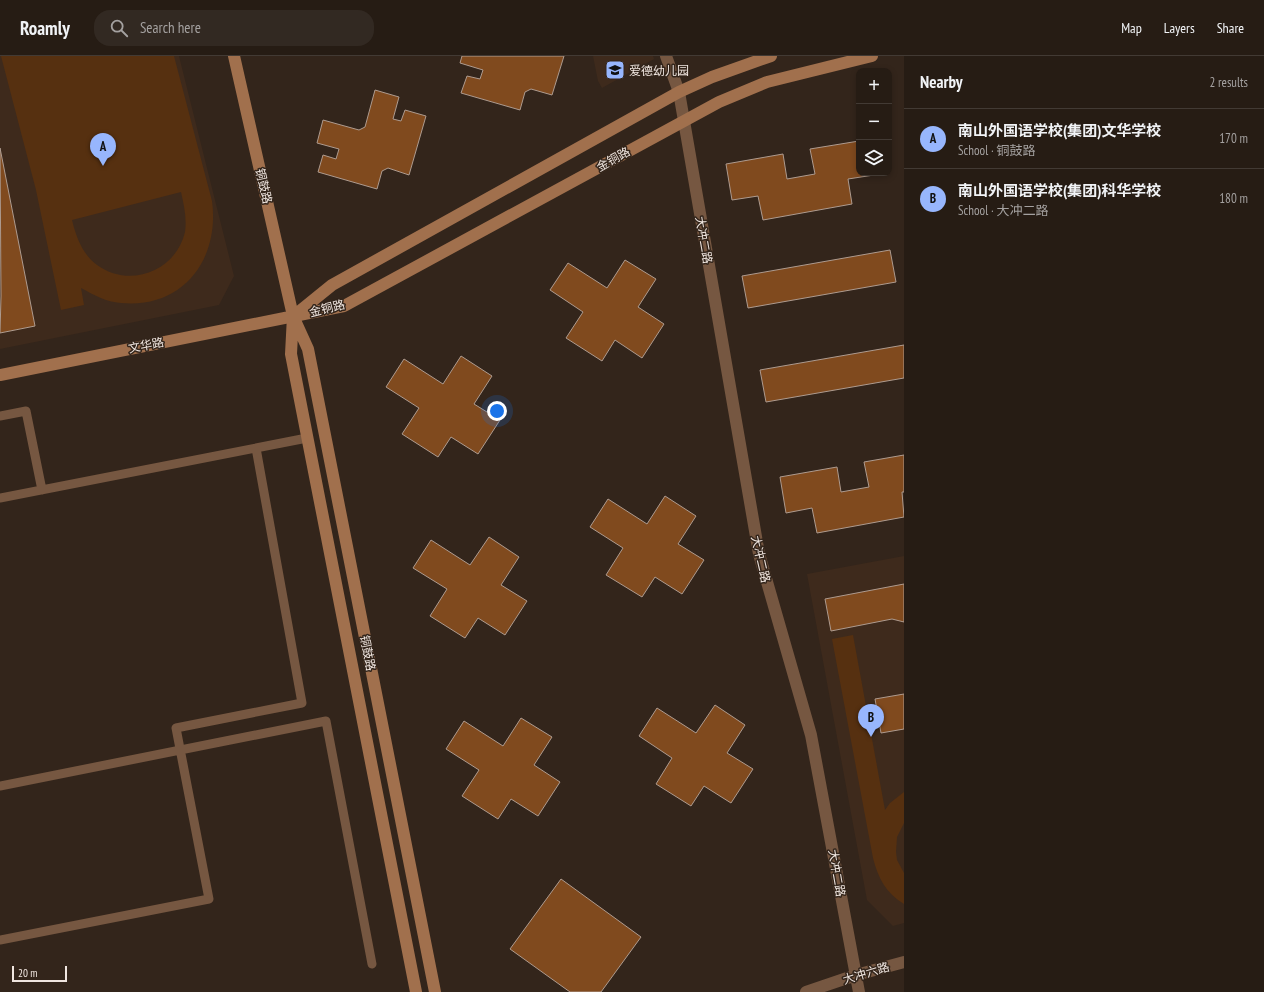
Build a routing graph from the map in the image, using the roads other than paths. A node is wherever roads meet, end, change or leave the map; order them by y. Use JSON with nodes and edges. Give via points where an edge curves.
{"nodes":[{"id":1,"x":234,"y":56,"type":"edge"},
{"id":2,"x":666,"y":56,"type":"edge"},
{"id":3,"x":770,"y":56,"type":"edge"},
{"id":4,"x":872,"y":56,"type":"edge"},
{"id":5,"x":679,"y":92,"type":"junction"},
{"id":6,"x":684,"y":120,"type":"junction"},
{"id":7,"x":293,"y":316,"type":"junction"},
{"id":8,"x":0,"y":374,"type":"edge"},
{"id":9,"x":0,"y":416,"type":"edge"},
{"id":10,"x":307,"y":438,"type":"junction"},
{"id":11,"x":256,"y":448,"type":"junction"},
{"id":12,"x":42,"y":490,"type":"junction"},
{"id":13,"x":0,"y":498,"type":"edge"},
{"id":14,"x":180,"y":750,"type":"junction"},
{"id":15,"x":0,"y":786,"type":"edge"},
{"id":16,"x":0,"y":940,"type":"edge"},
{"id":17,"x":904,"y":962,"type":"edge"},
{"id":18,"x":372,"y":964,"type":"dead end"},
{"id":19,"x":856,"y":975,"type":"junction"},
{"id":20,"x":416,"y":992,"type":"edge"},
{"id":21,"x":435,"y":992,"type":"edge"},
{"id":22,"x":806,"y":992,"type":"edge"},
{"id":23,"x":859,"y":992,"type":"edge"}],
"edges":[{"from":1,"to":7,"type":"main road","name":"铜鼓路"},
{"from":2,"to":5,"type":"street","name":"大冲二路"},
{"from":3,"to":5,"type":"main road","name":"金铜路","via":[[712,76]]},
{"from":4,"to":6,"type":"main road","name":"金铜路","via":[[767,82],[742,91]]},
{"from":5,"to":6,"type":"street","name":"大冲二路"},
{"from":5,"to":7,"type":"main road","name":"金铜路","via":[[332,285]]},
{"from":6,"to":7,"type":"main road","name":"金铜路","via":[[358,299],[344,306]]},
{"from":6,"to":19,"type":"street","name":"大冲二路","via":[[757,546],[811,735]]},
{"from":7,"to":8,"type":"main road","name":"文华路"},
{"from":7,"to":10,"type":"main road","name":"铜鼓路","via":[[291,354]]},
{"from":7,"to":21,"type":"main road","name":"铜鼓路","via":[[308,349]]},
{"from":9,"to":12,"type":"lane","via":[[26,411]]},
{"from":10,"to":11,"type":"lane"},
{"from":10,"to":20,"type":"main road","name":"铜鼓路"},
{"from":11,"to":12,"type":"lane"},
{"from":11,"to":14,"type":"lane","via":[[302,704],[176,728]]},
{"from":12,"to":13,"type":"lane"},
{"from":14,"to":15,"type":"lane"},
{"from":14,"to":16,"type":"lane","via":[[209,899]]},
{"from":14,"to":18,"type":"lane","via":[[326,721]]},
{"from":17,"to":19,"type":"street","name":"大冲六路"},
{"from":19,"to":22,"type":"street","name":"大冲六路"},
{"from":19,"to":23,"type":"street","name":"大冲二路"}]}
